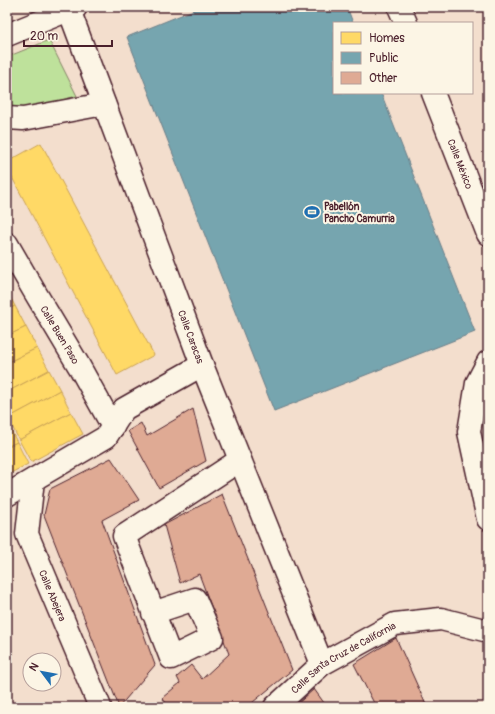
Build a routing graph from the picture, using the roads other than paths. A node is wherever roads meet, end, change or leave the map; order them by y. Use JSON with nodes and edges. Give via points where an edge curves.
{"nodes":[{"id":1,"x":399,"y":7,"type":"edge"},
{"id":2,"x":71,"y":8,"type":"edge"},
{"id":3,"x":406,"y":22,"type":"edge"},
{"id":4,"x":7,"y":35,"type":"edge"},
{"id":5,"x":433,"y":94,"type":"edge"},
{"id":6,"x":104,"y":104,"type":"junction"},
{"id":7,"x":7,"y":118,"type":"edge"},
{"id":8,"x":488,"y":234,"type":"edge"},
{"id":9,"x":7,"y":244,"type":"edge"},
{"id":10,"x":488,"y":362,"type":"edge"},
{"id":11,"x":202,"y":365,"type":"junction"},
{"id":12,"x":113,"y":427,"type":"junction"},
{"id":13,"x":240,"y":460,"type":"junction"},
{"id":14,"x":33,"y":480,"type":"junction"},
{"id":15,"x":7,"y":495,"type":"edge"},
{"id":16,"x":488,"y":519,"type":"edge"},
{"id":17,"x":154,"y":613,"type":"dead end"},
{"id":18,"x":488,"y":631,"type":"edge"},
{"id":19,"x":322,"y":664,"type":"junction"},
{"id":20,"x":100,"y":707,"type":"edge"},
{"id":21,"x":275,"y":707,"type":"edge"}],
"edges":[{"from":1,"to":3,"type":"street"},
{"from":2,"to":4,"type":"street"},
{"from":2,"to":6,"type":"street","name":"Calle Caracas"},
{"from":5,"to":8,"type":"street","name":"Calle México"},
{"from":6,"to":7,"type":"street","via":[[23,119]]},
{"from":6,"to":11,"type":"street","name":"Calle Caracas"},
{"from":9,"to":12,"type":"street","name":"Calle Buen Paso"},
{"from":10,"to":16,"type":"street","via":[[477,383],[469,432]]},
{"from":11,"to":12,"type":"street","via":[[124,409]]},
{"from":11,"to":13,"type":"street","name":"Calle Caracas"},
{"from":12,"to":14,"type":"street","via":[[106,437]]},
{"from":13,"to":17,"type":"street","via":[[124,536]]},
{"from":13,"to":19,"type":"street","name":"Calle Caracas"},
{"from":14,"to":15,"type":"street"},
{"from":14,"to":20,"type":"street","name":"Calle Abejera","via":[[27,534]]},
{"from":18,"to":19,"type":"street","name":"Calle Santa Cruz de California","via":[[441,619],[395,624]]},
{"from":19,"to":21,"type":"street","name":"Calle Santa Cruz de California"}]}
